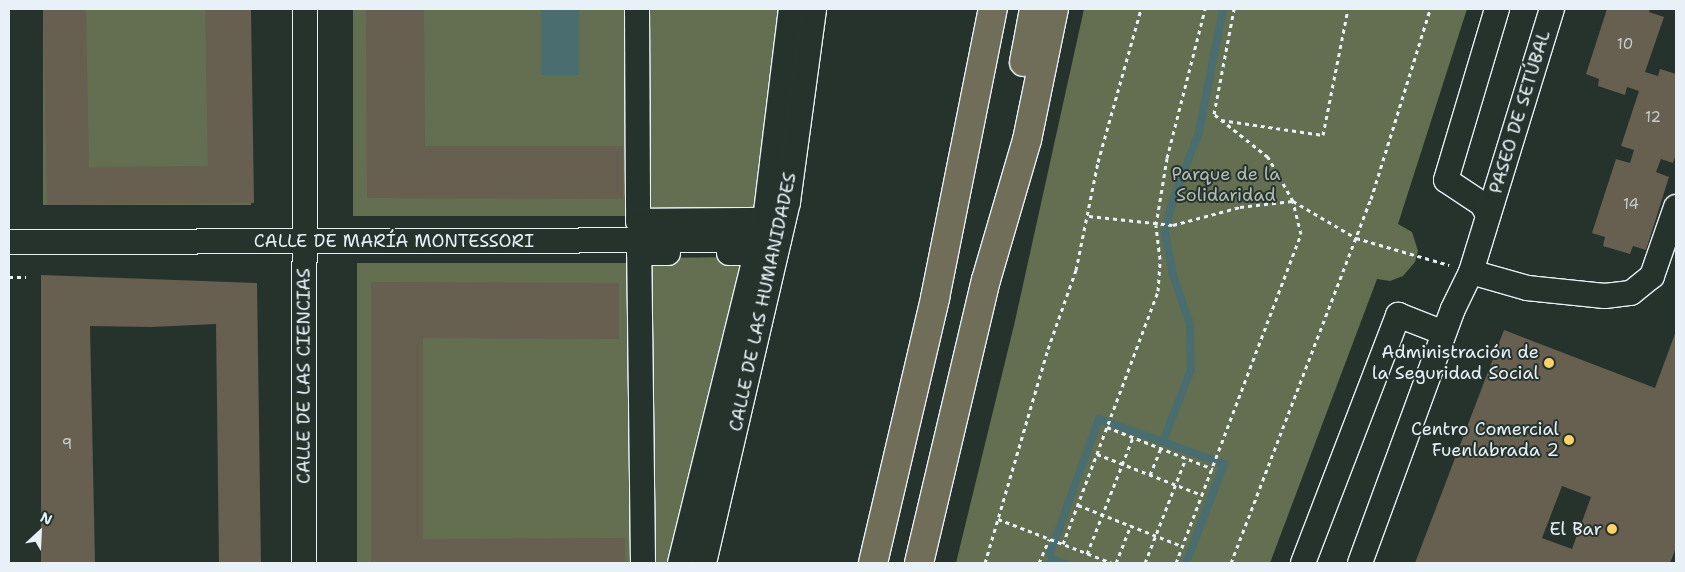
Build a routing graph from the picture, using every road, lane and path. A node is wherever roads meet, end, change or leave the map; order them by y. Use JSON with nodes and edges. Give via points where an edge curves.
{"nodes":[{"id":1,"x":305,"y":9,"type":"edge"},
{"id":2,"x":637,"y":9,"type":"edge"},
{"id":3,"x":791,"y":9,"type":"edge"},
{"id":4,"x":814,"y":9,"type":"edge"},
{"id":5,"x":988,"y":9,"type":"edge"},
{"id":6,"x":993,"y":9,"type":"edge"},
{"id":7,"x":1034,"y":9,"type":"edge"},
{"id":8,"x":1054,"y":9,"type":"edge"},
{"id":9,"x":1142,"y":9,"type":"edge"},
{"id":10,"x":1205,"y":9,"type":"edge"},
{"id":11,"x":1234,"y":9,"type":"edge"},
{"id":12,"x":1348,"y":9,"type":"edge"},
{"id":13,"x":1430,"y":9,"type":"edge"},
{"id":14,"x":1497,"y":9,"type":"edge"},
{"id":15,"x":1552,"y":9,"type":"edge"},
{"id":16,"x":984,"y":56,"type":"junction"},
{"id":17,"x":1221,"y":120,"type":"junction"},
{"id":18,"x":1293,"y":202,"type":"junction"},
{"id":19,"x":1676,"y":207,"type":"edge"},
{"id":20,"x":1089,"y":216,"type":"junction"},
{"id":21,"x":1488,"y":216,"type":"junction"},
{"id":22,"x":1156,"y":225,"type":"junction"},
{"id":23,"x":1356,"y":238,"type":"junction"},
{"id":24,"x":779,"y":240,"type":"junction"},
{"id":25,"x":305,"y":241,"type":"junction"},
{"id":26,"x":9,"y":242,"type":"edge"},
{"id":27,"x":1471,"y":272,"type":"junction"},
{"id":28,"x":9,"y":277,"type":"edge"},
{"id":29,"x":26,"y":277,"type":"dead end"},
{"id":30,"x":986,"y":280,"type":"junction"},
{"id":31,"x":1444,"y":334,"type":"junction"},
{"id":32,"x":1107,"y":427,"type":"junction"},
{"id":33,"x":1133,"y":437,"type":"junction"},
{"id":34,"x":1161,"y":448,"type":"junction"},
{"id":35,"x":1097,"y":454,"type":"junction"},
{"id":36,"x":1186,"y":458,"type":"junction"},
{"id":37,"x":1122,"y":464,"type":"junction"},
{"id":38,"x":1213,"y":468,"type":"junction"},
{"id":39,"x":1150,"y":475,"type":"junction"},
{"id":40,"x":1176,"y":485,"type":"junction"},
{"id":41,"x":1202,"y":496,"type":"junction"},
{"id":42,"x":1078,"y":505,"type":"junction"},
{"id":43,"x":1102,"y":514,"type":"junction"},
{"id":44,"x":998,"y":519,"type":"junction"},
{"id":45,"x":1131,"y":526,"type":"junction"},
{"id":46,"x":1156,"y":535,"type":"junction"},
{"id":47,"x":1049,"y":539,"type":"junction"},
{"id":48,"x":1063,"y":544,"type":"junction"},
{"id":49,"x":1182,"y":546,"type":"junction"},
{"id":50,"x":1087,"y":554,"type":"junction"},
{"id":51,"x":304,"y":563,"type":"edge"},
{"id":52,"x":643,"y":563,"type":"edge"},
{"id":53,"x":680,"y":563,"type":"edge"},
{"id":54,"x":704,"y":563,"type":"edge"},
{"id":55,"x":873,"y":563,"type":"edge"},
{"id":56,"x":919,"y":563,"type":"edge"},
{"id":57,"x":985,"y":563,"type":"edge"},
{"id":58,"x":1040,"y":563,"type":"edge"},
{"id":59,"x":1114,"y":563,"type":"edge"},
{"id":60,"x":1145,"y":563,"type":"edge"},
{"id":61,"x":1176,"y":563,"type":"edge"},
{"id":62,"x":1231,"y":563,"type":"edge"},
{"id":63,"x":1302,"y":563,"type":"edge"},
{"id":64,"x":1360,"y":563,"type":"edge"}],
"edges":[{"from":1,"to":25,"type":"street","name":"CALLE DE LAS CIENCIAS"},
{"from":2,"to":3,"type":"street","via":[[638,220],[765,220]]},
{"from":4,"to":24,"type":"street","name":"CALLE DE LAS HUMANIDADES","via":[[788,202]]},
{"from":5,"to":16,"type":"highway"},
{"from":6,"to":16,"type":"highway"},
{"from":7,"to":30,"type":"highway"},
{"from":8,"to":30,"type":"highway","via":[[1027,140]]},
{"from":9,"to":20,"type":"path","via":[[1098,162]]},
{"from":10,"to":22,"type":"path","via":[[1166,158]]},
{"from":11,"to":17,"type":"path","via":[[1214,114]]},
{"from":12,"to":17,"type":"path","via":[[1323,135]]},
{"from":13,"to":23,"type":"path"},
{"from":14,"to":21,"type":"street","name":"PASEO DE SETÚBAL","via":[[1446,180],[1482,204]]},
{"from":15,"to":21,"type":"street","name":"PASEO DE SETÚBAL"},
{"from":16,"to":55,"type":"highway","via":[[935,298]]},
{"from":17,"to":18,"type":"path","via":[[1268,157]]},
{"from":18,"to":22,"type":"path","via":[[1240,207],[1173,225]]},
{"from":18,"to":23,"type":"path"},
{"from":18,"to":38,"type":"path","via":[[1301,234]]},
{"from":19,"to":27,"type":"street","via":[[1652,276],[1631,293],[1605,296],[1527,288]]},
{"from":20,"to":22,"type":"path"},
{"from":20,"to":44,"type":"path","via":[[1076,270],[1048,349]]},
{"from":21,"to":27,"type":"street","name":"PASEO DE SETÚBAL"},
{"from":22,"to":32,"type":"path","via":[[1160,259],[1158,291]]},
{"from":23,"to":27,"type":"path"},
{"from":23,"to":62,"type":"path"},
{"from":24,"to":25,"type":"street","name":"CALLE DE MARÍA MONTESSORI"},
{"from":24,"to":54,"type":"street","name":"CALLE DE LAS HUMANIDADES"},
{"from":25,"to":26,"type":"street","name":"CALLE DE MARÍA MONTESSORI"},
{"from":25,"to":51,"type":"street","name":"CALLE DE LAS CIENCIAS"},
{"from":27,"to":31,"type":"street","name":"PASEO DE SETÚBAL"},
{"from":28,"to":29,"type":"path"},
{"from":30,"to":56,"type":"highway"},
{"from":31,"to":63,"type":"street","via":[[1398,315]]},
{"from":31,"to":64,"type":"street","name":"PASEO DE SETÚBAL"},
{"from":32,"to":33,"type":"path"},
{"from":32,"to":35,"type":"path"},
{"from":33,"to":34,"type":"path"},
{"from":33,"to":37,"type":"path"},
{"from":34,"to":36,"type":"path"},
{"from":34,"to":39,"type":"path"},
{"from":35,"to":37,"type":"path"},
{"from":35,"to":42,"type":"path"},
{"from":36,"to":38,"type":"path"},
{"from":36,"to":40,"type":"path"},
{"from":37,"to":39,"type":"path"},
{"from":37,"to":43,"type":"path"},
{"from":38,"to":41,"type":"path"},
{"from":39,"to":40,"type":"path"},
{"from":40,"to":41,"type":"path"},
{"from":40,"to":46,"type":"path"},
{"from":41,"to":49,"type":"path"},
{"from":42,"to":43,"type":"path"},
{"from":42,"to":48,"type":"path"},
{"from":43,"to":45,"type":"path"},
{"from":43,"to":50,"type":"path"},
{"from":44,"to":47,"type":"path"},
{"from":44,"to":57,"type":"path"},
{"from":45,"to":46,"type":"path"},
{"from":45,"to":59,"type":"path"},
{"from":46,"to":49,"type":"path"},
{"from":46,"to":60,"type":"path"},
{"from":47,"to":48,"type":"path"},
{"from":47,"to":58,"type":"path"},
{"from":48,"to":50,"type":"path"},
{"from":49,"to":61,"type":"path"},
{"from":50,"to":59,"type":"path"},
{"from":52,"to":53,"type":"street","via":[[639,254],[756,253]]}]}
